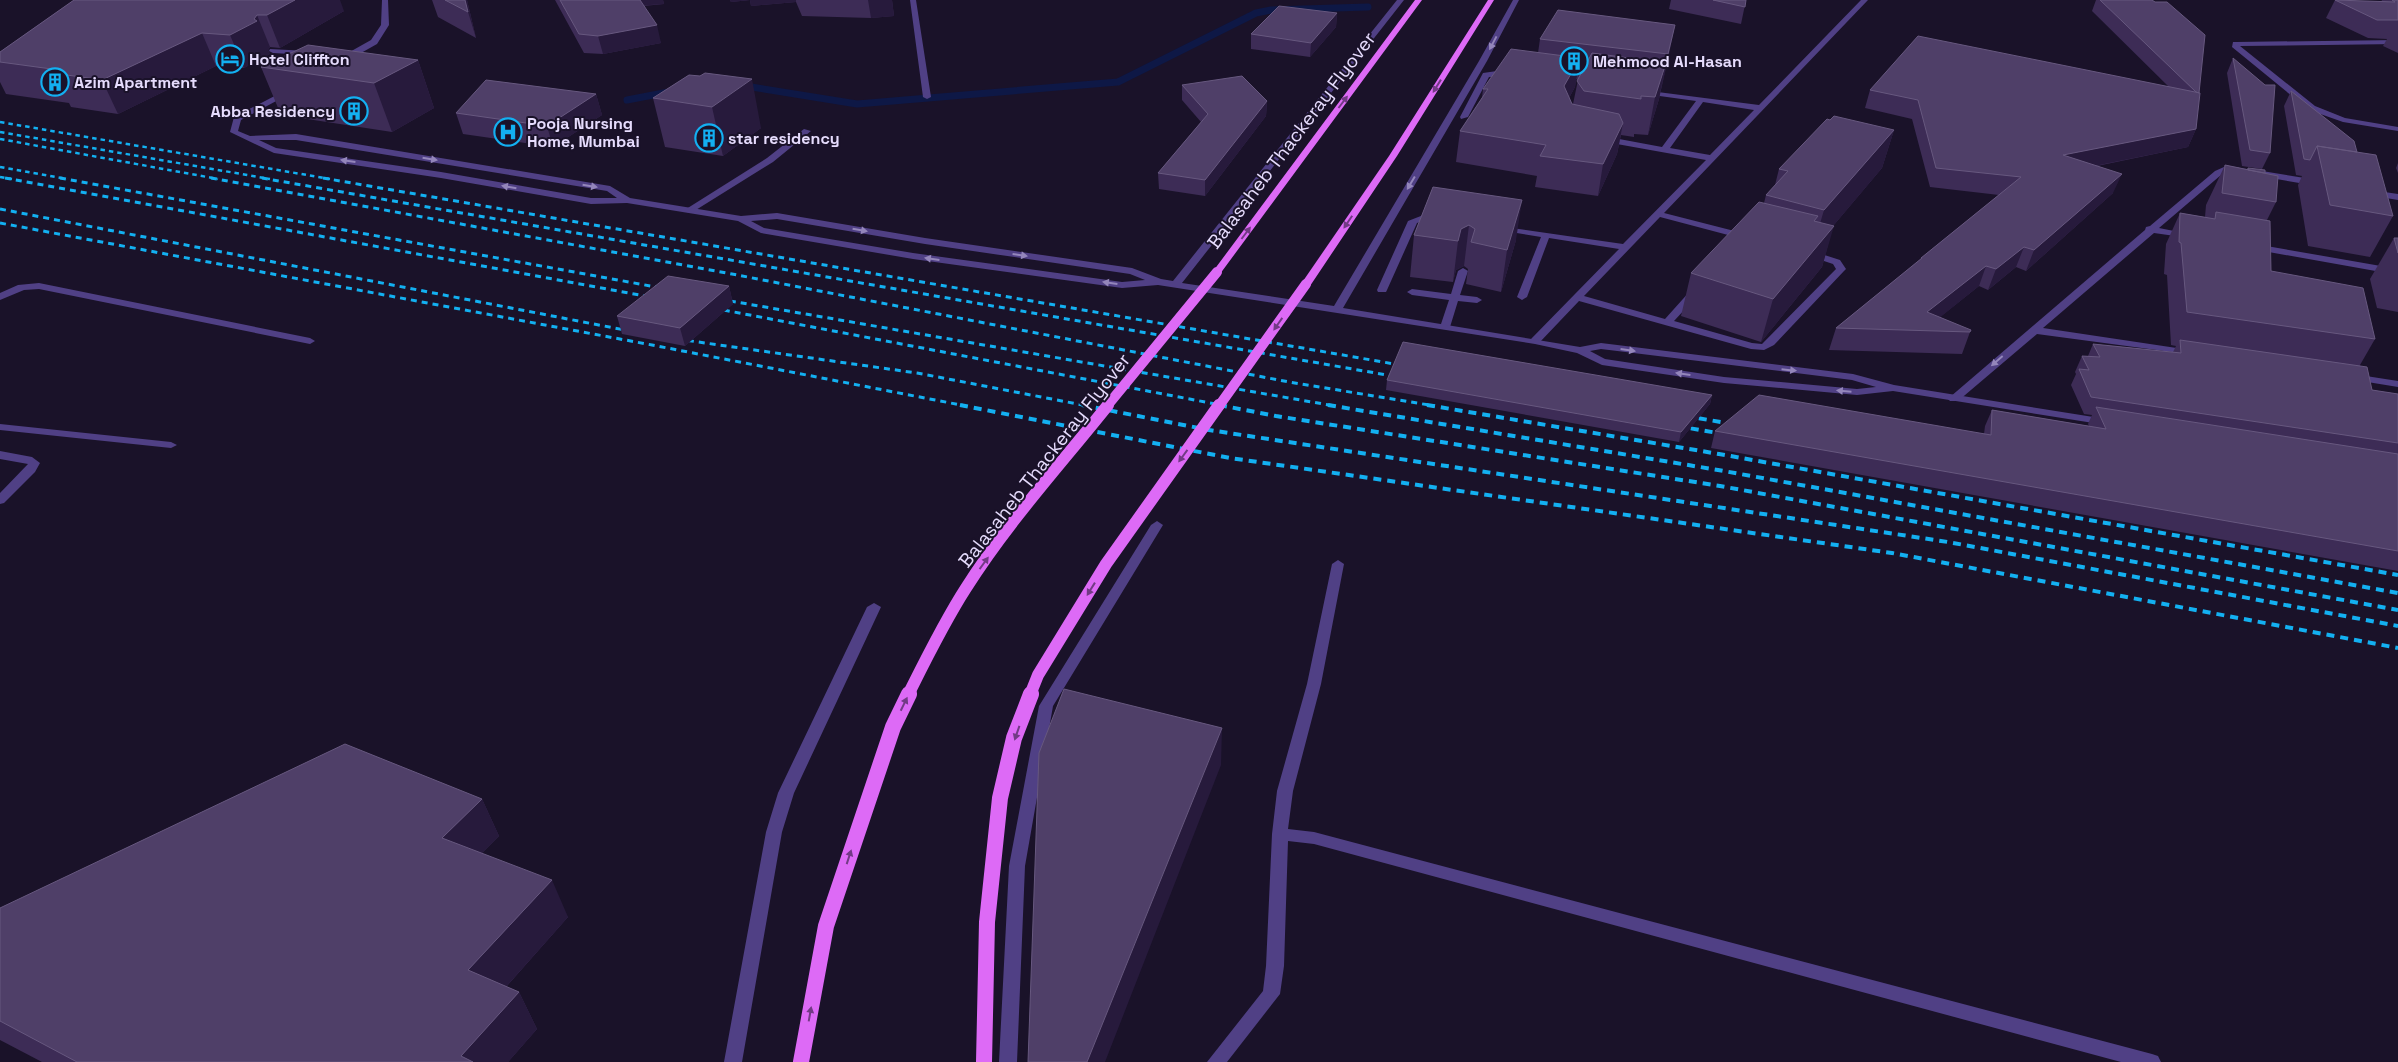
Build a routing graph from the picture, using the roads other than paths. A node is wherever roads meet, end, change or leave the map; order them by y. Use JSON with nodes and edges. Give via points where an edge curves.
{"nodes":[{"id":1,"x":385,"y":0,"type":"edge"},
{"id":2,"x":912,"y":0,"type":"edge"},
{"id":3,"x":1401,"y":0,"type":"edge"},
{"id":4,"x":1419,"y":0,"type":"edge"},
{"id":5,"x":1491,"y":0,"type":"edge"},
{"id":6,"x":1516,"y":0,"type":"edge"},
{"id":7,"x":1866,"y":0,"type":"edge"},
{"id":8,"x":2398,"y":42,"type":"edge"},
{"id":9,"x":273,"y":51,"type":"edge"},
{"id":10,"x":316,"y":53,"type":"edge"},
{"id":11,"x":333,"y":54,"type":"edge"},
{"id":12,"x":351,"y":55,"type":"junction"},
{"id":13,"x":334,"y":65,"type":"edge"},
{"id":14,"x":1524,"y":76,"type":"edge"},
{"id":15,"x":293,"y":88,"type":"edge"},
{"id":16,"x":1632,"y":90,"type":"edge"},
{"id":17,"x":927,"y":97,"type":"dead end"},
{"id":18,"x":1701,"y":100,"type":"junction"},
{"id":19,"x":1760,"y":108,"type":"junction"},
{"id":20,"x":1464,"y":117,"type":"dead end"},
{"id":21,"x":2398,"y":129,"type":"edge"},
{"id":22,"x":807,"y":131,"type":"dead end"},
{"id":23,"x":1593,"y":137,"type":"edge"},
{"id":24,"x":252,"y":138,"type":"junction"},
{"id":25,"x":1665,"y":150,"type":"junction"},
{"id":26,"x":406,"y":155,"type":"junction"},
{"id":27,"x":1711,"y":158,"type":"junction"},
{"id":28,"x":388,"y":167,"type":"junction"},
{"id":29,"x":544,"y":178,"type":"junction"},
{"id":30,"x":2323,"y":185,"type":"edge"},
{"id":31,"x":526,"y":190,"type":"junction"},
{"id":32,"x":2360,"y":191,"type":"edge"},
{"id":33,"x":2398,"y":197,"type":"edge"},
{"id":34,"x":627,"y":200,"type":"junction"},
{"id":35,"x":688,"y":211,"type":"junction"},
{"id":36,"x":1657,"y":214,"type":"junction"},
{"id":37,"x":741,"y":219,"type":"junction"},
{"id":38,"x":1452,"y":220,"type":"edge"},
{"id":39,"x":1489,"y":226,"type":"edge"},
{"id":40,"x":838,"y":227,"type":"junction"},
{"id":41,"x":2149,"y":229,"type":"junction"},
{"id":42,"x":1546,"y":235,"type":"junction"},
{"id":43,"x":2197,"y":238,"type":"edge"},
{"id":44,"x":822,"y":240,"type":"junction"},
{"id":45,"x":1746,"y":240,"type":"edge"},
{"id":46,"x":2245,"y":246,"type":"edge"},
{"id":47,"x":964,"y":247,"type":"junction"},
{"id":48,"x":1624,"y":247,"type":"junction"},
{"id":49,"x":1802,"y":252,"type":"edge"},
{"id":50,"x":951,"y":262,"type":"junction"},
{"id":51,"x":1463,"y":271,"type":"edge"},
{"id":52,"x":2398,"y":272,"type":"edge"},
{"id":53,"x":1159,"y":282,"type":"junction"},
{"id":54,"x":1175,"y":285,"type":"junction"},
{"id":55,"x":1700,"y":287,"type":"edge"},
{"id":56,"x":1382,"y":290,"type":"dead end"},
{"id":57,"x":1412,"y":292,"type":"dead end"},
{"id":58,"x":0,"y":297,"type":"edge"},
{"id":59,"x":1454,"y":297,"type":"junction"},
{"id":60,"x":1522,"y":297,"type":"dead end"},
{"id":61,"x":1576,"y":297,"type":"junction"},
{"id":62,"x":1477,"y":300,"type":"dead end"},
{"id":63,"x":1337,"y":308,"type":"junction"},
{"id":64,"x":1667,"y":322,"type":"junction"},
{"id":65,"x":1446,"y":327,"type":"junction"},
{"id":66,"x":2034,"y":330,"type":"junction"},
{"id":67,"x":310,"y":341,"type":"dead end"},
{"id":68,"x":1535,"y":341,"type":"junction"},
{"id":69,"x":1580,"y":350,"type":"junction"},
{"id":70,"x":2201,"y":354,"type":"edge"},
{"id":71,"x":2339,"y":375,"type":"edge"},
{"id":72,"x":2398,"y":384,"type":"edge"},
{"id":73,"x":1893,"y":388,"type":"junction"},
{"id":74,"x":1954,"y":399,"type":"junction"},
{"id":75,"x":2122,"y":424,"type":"edge"},
{"id":76,"x":0,"y":427,"type":"edge"},
{"id":77,"x":171,"y":445,"type":"dead end"},
{"id":78,"x":0,"y":455,"type":"edge"},
{"id":79,"x":0,"y":500,"type":"edge"},
{"id":80,"x":1157,"y":525,"type":"dead end"},
{"id":81,"x":1338,"y":564,"type":"dead end"},
{"id":82,"x":874,"y":607,"type":"dead end"},
{"id":83,"x":1280,"y":834,"type":"junction"},
{"id":84,"x":733,"y":1062,"type":"edge"},
{"id":85,"x":801,"y":1062,"type":"edge"},
{"id":86,"x":984,"y":1062,"type":"edge"},
{"id":87,"x":1008,"y":1062,"type":"edge"},
{"id":88,"x":1216,"y":1062,"type":"edge"},
{"id":89,"x":2152,"y":1062,"type":"edge"}],
"edges":[{"from":1,"to":12,"type":"street","via":[[384,25],[374,42]]},
{"from":2,"to":17,"type":"street"},
{"from":3,"to":54,"type":"street"},
{"from":85,"to":4,"type":"main road","name":"Balasaheb Thackeray Flyover","one_way":true,"bridge":true,"via":[[826,926],[893,727],[925,660],[966,588],[1021,512],[1194,302]]},
{"from":5,"to":86,"type":"main road","one_way":true,"bridge":true,"via":[[1393,156],[1106,564],[1038,674],[1014,738],[1000,798],[987,922]]},
{"from":6,"to":63,"type":"street","one_way":true},
{"from":7,"to":19,"type":"street"},
{"from":8,"to":21,"type":"street","via":[[2236,44],[2324,115]]},
{"from":9,"to":10,"type":"street"},
{"from":11,"to":12,"type":"street"},
{"from":12,"to":13,"type":"street"},
{"from":14,"to":20,"type":"street","via":[[1497,72],[1486,75]]},
{"from":15,"to":24,"type":"street","via":[[237,119],[234,132]]},
{"from":16,"to":18,"type":"street"},
{"from":18,"to":19,"type":"street"},
{"from":18,"to":25,"type":"street"},
{"from":19,"to":27,"type":"street"},
{"from":22,"to":35,"type":"street","via":[[770,160]]},
{"from":23,"to":25,"type":"street"},
{"from":24,"to":26,"type":"street","via":[[296,137]]},
{"from":28,"to":24,"type":"street","one_way":true,"via":[[274,150]]},
{"from":25,"to":27,"type":"street"},
{"from":26,"to":28,"type":"street"},
{"from":26,"to":29,"type":"street","one_way":true},
{"from":27,"to":36,"type":"street"},
{"from":31,"to":28,"type":"street","one_way":true},
{"from":29,"to":31,"type":"street"},
{"from":29,"to":34,"type":"street","one_way":true,"via":[[610,189]]},
{"from":30,"to":41,"type":"street","via":[[2224,170]]},
{"from":31,"to":34,"type":"street","via":[[591,201]]},
{"from":32,"to":33,"type":"street"},
{"from":34,"to":35,"type":"street"},
{"from":35,"to":37,"type":"street"},
{"from":36,"to":45,"type":"street"},
{"from":36,"to":48,"type":"street"},
{"from":37,"to":40,"type":"street","via":[[777,216]]},
{"from":37,"to":44,"type":"street","via":[[761,230]]},
{"from":38,"to":56,"type":"street","via":[[1426,217],[1413,222]]},
{"from":39,"to":42,"type":"street"},
{"from":40,"to":44,"type":"street"},
{"from":40,"to":47,"type":"street","one_way":true},
{"from":41,"to":43,"type":"street"},
{"from":41,"to":66,"type":"street"},
{"from":42,"to":48,"type":"street"},
{"from":42,"to":60,"type":"street"},
{"from":50,"to":44,"type":"street","one_way":true},
{"from":46,"to":52,"type":"street"},
{"from":47,"to":50,"type":"street"},
{"from":47,"to":53,"type":"street","one_way":true,"via":[[1132,271]]},
{"from":48,"to":61,"type":"street"},
{"from":49,"to":64,"type":"street","via":[[1837,262],[1841,269],[1764,347]]},
{"from":53,"to":50,"type":"street","one_way":true,"via":[[1122,285]]},
{"from":51,"to":59,"type":"street"},
{"from":53,"to":54,"type":"street"},
{"from":54,"to":63,"type":"street"},
{"from":55,"to":64,"type":"street"},
{"from":57,"to":59,"type":"street"},
{"from":58,"to":67,"type":"street","via":[[22,287],[39,286]]},
{"from":59,"to":62,"type":"street"},
{"from":59,"to":65,"type":"street"},
{"from":61,"to":64,"type":"street"},
{"from":61,"to":68,"type":"street"},
{"from":63,"to":65,"type":"street"},
{"from":65,"to":68,"type":"street"},
{"from":66,"to":70,"type":"street"},
{"from":66,"to":74,"type":"street","one_way":true},
{"from":68,"to":69,"type":"street"},
{"from":69,"to":73,"type":"street","one_way":true,"via":[[1601,346],[1853,377]]},
{"from":73,"to":69,"type":"street","one_way":true,"via":[[1857,392],[1724,380],[1602,362]]},
{"from":71,"to":72,"type":"street"},
{"from":73,"to":74,"type":"street"},
{"from":74,"to":75,"type":"street"},
{"from":76,"to":77,"type":"street"},
{"from":78,"to":79,"type":"street","via":[[28,459],[34,463]]},
{"from":80,"to":87,"type":"street","via":[[1046,706],[1016,866]]},
{"from":81,"to":83,"type":"street","via":[[1314,684],[1285,792]]},
{"from":82,"to":84,"type":"street","via":[[786,793],[774,832]]},
{"from":83,"to":88,"type":"street","via":[[1271,994]]},
{"from":83,"to":89,"type":"street","via":[[1314,838]]}]}
